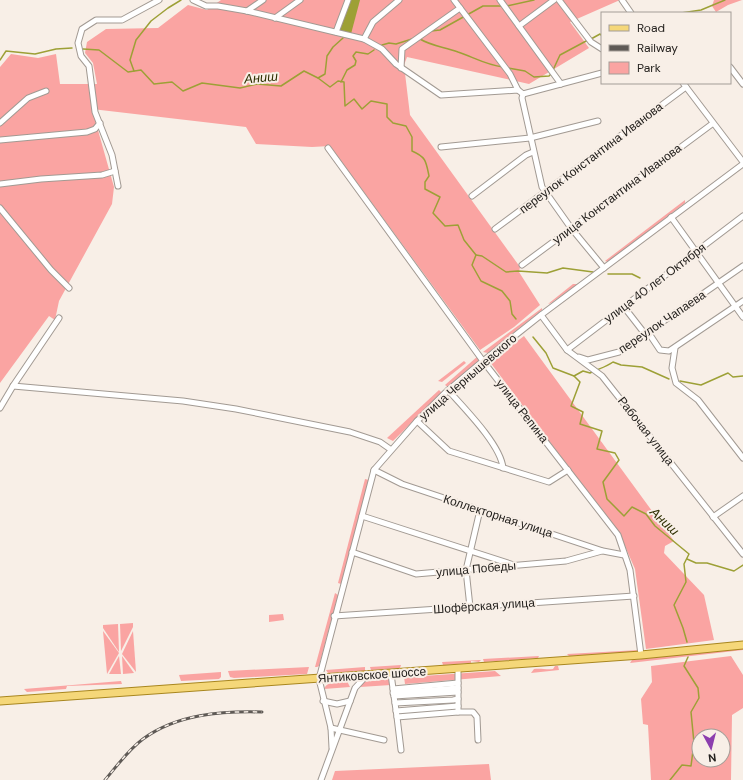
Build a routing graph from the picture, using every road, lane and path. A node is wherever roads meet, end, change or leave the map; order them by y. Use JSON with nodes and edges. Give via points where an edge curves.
{"nodes":[{"id":1,"x":159,"y":0,"type":"edge"},
{"id":2,"x":193,"y":0,"type":"edge"},
{"id":3,"x":263,"y":0,"type":"edge"},
{"id":4,"x":300,"y":0,"type":"edge"},
{"id":5,"x":348,"y":0,"type":"edge"},
{"id":6,"x":398,"y":0,"type":"edge"},
{"id":7,"x":454,"y":0,"type":"edge"},
{"id":8,"x":500,"y":0,"type":"edge"},
{"id":9,"x":554,"y":0,"type":"edge"},
{"id":10,"x":558,"y":0,"type":"edge"},
{"id":11,"x":624,"y":0,"type":"edge"},
{"id":12,"x":460,"y":8,"type":"junction"},
{"id":13,"x":247,"y":11,"type":"junction"},
{"id":14,"x":630,"y":12,"type":"edge"},
{"id":15,"x":275,"y":18,"type":"junction"},
{"id":16,"x":519,"y":26,"type":"junction"},
{"id":17,"x":336,"y":32,"type":"junction"},
{"id":18,"x":364,"y":39,"type":"junction"},
{"id":19,"x":601,"y":48,"type":"edge"},
{"id":20,"x":402,"y":68,"type":"junction"},
{"id":21,"x":731,"y":68,"type":"edge"},
{"id":22,"x":601,"y":73,"type":"edge"},
{"id":23,"x":561,"y":84,"type":"junction"},
{"id":24,"x":743,"y":84,"type":"edge"},
{"id":25,"x":685,"y":85,"type":"edge"},
{"id":26,"x":46,"y":90,"type":"dead end"},
{"id":27,"x":518,"y":90,"type":"junction"},
{"id":28,"x":523,"y":94,"type":"junction"},
{"id":29,"x":598,"y":121,"type":"dead end"},
{"id":30,"x":0,"y":123,"type":"edge"},
{"id":31,"x":100,"y":123,"type":"junction"},
{"id":32,"x":712,"y":124,"type":"junction"},
{"id":33,"x":530,"y":138,"type":"junction"},
{"id":34,"x":0,"y":140,"type":"edge"},
{"id":35,"x":328,"y":148,"type":"dead end"},
{"id":36,"x":441,"y":148,"type":"dead end"},
{"id":37,"x":534,"y":152,"type":"junction"},
{"id":38,"x":743,"y":163,"type":"edge"},
{"id":39,"x":115,"y":171,"type":"junction"},
{"id":40,"x":0,"y":184,"type":"edge"},
{"id":41,"x":118,"y":186,"type":"dead end"},
{"id":42,"x":545,"y":192,"type":"junction"},
{"id":43,"x":472,"y":196,"type":"dead end"},
{"id":44,"x":0,"y":208,"type":"edge"},
{"id":45,"x":743,"y":216,"type":"edge"},
{"id":46,"x":671,"y":217,"type":"junction"},
{"id":47,"x":571,"y":228,"type":"junction"},
{"id":48,"x":495,"y":229,"type":"dead end"},
{"id":49,"x":696,"y":252,"type":"junction"},
{"id":50,"x":522,"y":265,"type":"dead end"},
{"id":51,"x":743,"y":266,"type":"edge"},
{"id":52,"x":604,"y":268,"type":"junction"},
{"id":53,"x":719,"y":283,"type":"junction"},
{"id":54,"x":69,"y":288,"type":"dead end"},
{"id":55,"x":743,"y":301,"type":"edge"},
{"id":56,"x":624,"y":307,"type":"junction"},
{"id":57,"x":736,"y":307,"type":"junction"},
{"id":58,"x":541,"y":315,"type":"junction"},
{"id":59,"x":743,"y":317,"type":"edge"},
{"id":60,"x":60,"y":318,"type":"dead end"},
{"id":61,"x":647,"y":333,"type":"junction"},
{"id":62,"x":675,"y":348,"type":"junction"},
{"id":63,"x":567,"y":350,"type":"junction"},
{"id":64,"x":574,"y":355,"type":"junction"},
{"id":65,"x":483,"y":361,"type":"junction"},
{"id":66,"x":13,"y":386,"type":"junction"},
{"id":67,"x":448,"y":390,"type":"junction"},
{"id":68,"x":1,"y":403,"type":"edge"},
{"id":69,"x":417,"y":421,"type":"junction"},
{"id":70,"x":390,"y":449,"type":"junction"},
{"id":71,"x":743,"y":458,"type":"edge"},
{"id":72,"x":503,"y":468,"type":"junction"},
{"id":73,"x":374,"y":470,"type":"junction"},
{"id":74,"x":568,"y":470,"type":"junction"},
{"id":75,"x":743,"y":496,"type":"edge"},
{"id":76,"x":480,"y":510,"type":"junction"},
{"id":77,"x":362,"y":516,"type":"junction"},
{"id":78,"x":713,"y":517,"type":"junction"},
{"id":79,"x":470,"y":551,"type":"junction"},
{"id":80,"x":603,"y":551,"type":"junction"},
{"id":81,"x":352,"y":552,"type":"junction"},
{"id":82,"x":624,"y":554,"type":"junction"},
{"id":83,"x":743,"y":554,"type":"edge"},
{"id":84,"x":517,"y":566,"type":"junction"},
{"id":85,"x":466,"y":570,"type":"junction"},
{"id":86,"x":634,"y":596,"type":"junction"},
{"id":87,"x":470,"y":607,"type":"junction"},
{"id":88,"x":334,"y":616,"type":"junction"},
{"id":89,"x":743,"y":645,"type":"edge"},
{"id":90,"x":641,"y":655,"type":"junction"},
{"id":91,"x":458,"y":669,"type":"junction"},
{"id":92,"x":391,"y":674,"type":"junction"},
{"id":93,"x":367,"y":675,"type":"junction"},
{"id":94,"x":350,"y":676,"type":"junction"},
{"id":95,"x":318,"y":679,"type":"junction"},
{"id":96,"x":356,"y":688,"type":"junction"},
{"id":97,"x":425,"y":692,"type":"junction"},
{"id":98,"x":323,"y":701,"type":"junction"},
{"id":99,"x":350,"y":701,"type":"junction"},
{"id":100,"x":0,"y":702,"type":"edge"},
{"id":101,"x":458,"y":706,"type":"junction"},
{"id":102,"x":396,"y":711,"type":"junction"},
{"id":103,"x":427,"y":715,"type":"junction"},
{"id":104,"x":331,"y":728,"type":"junction"},
{"id":105,"x":339,"y":730,"type":"junction"},
{"id":106,"x":384,"y":740,"type":"dead end"},
{"id":107,"x":478,"y":740,"type":"dead end"},
{"id":108,"x":332,"y":748,"type":"junction"},
{"id":109,"x":401,"y":750,"type":"dead end"},
{"id":110,"x":321,"y":780,"type":"edge"}],
"edges":[{"from":1,"to":31,"type":"street","via":[[122,20],[96,20],[82,29],[78,43],[79,53],[89,66],[92,99]]},
{"from":2,"to":13,"type":"street","via":[[206,6]]},
{"from":3,"to":13,"type":"street"},
{"from":4,"to":15,"type":"street"},
{"from":5,"to":17,"type":"street"},
{"from":6,"to":18,"type":"street","via":[[373,22]]},
{"from":7,"to":12,"type":"street"},
{"from":8,"to":16,"type":"street"},
{"from":9,"to":16,"type":"street"},
{"from":10,"to":19,"type":"street","via":[[591,42]]},
{"from":11,"to":14,"type":"street"},
{"from":12,"to":20,"type":"street","via":[[402,50]]},
{"from":12,"to":27,"type":"street","via":[[510,74]]},
{"from":13,"to":15,"type":"street"},
{"from":15,"to":17,"type":"street"},
{"from":16,"to":23,"type":"street"},
{"from":17,"to":18,"type":"street"},
{"from":18,"to":20,"type":"street","via":[[382,49]]},
{"from":20,"to":27,"type":"street","via":[[441,95]]},
{"from":21,"to":24,"type":"street"},
{"from":22,"to":23,"type":"street"},
{"from":23,"to":28,"type":"street"},
{"from":25,"to":32,"type":"street"},
{"from":25,"to":42,"type":"street","name":"переулок Константина Иванова"},
{"from":26,"to":30,"type":"street","via":[[28,98]]},
{"from":27,"to":28,"type":"street"},
{"from":28,"to":33,"type":"street"},
{"from":29,"to":33,"type":"street"},
{"from":31,"to":34,"type":"street","via":[[96,129],[86,132]]},
{"from":31,"to":39,"type":"street"},
{"from":32,"to":38,"type":"street"},
{"from":32,"to":47,"type":"street","name":"улица Константина Иванова"},
{"from":33,"to":36,"type":"street"},
{"from":33,"to":37,"type":"street"},
{"from":35,"to":65,"type":"street","name":"улица Репина"},
{"from":37,"to":42,"type":"street"},
{"from":37,"to":43,"type":"street","via":[[526,155]]},
{"from":38,"to":46,"type":"street","name":"улица Чернышевского"},
{"from":39,"to":40,"type":"street","via":[[102,175],[41,178]]},
{"from":39,"to":41,"type":"street"},
{"from":42,"to":47,"type":"street"},
{"from":42,"to":48,"type":"street","name":"переулок Константина Иванова"},
{"from":44,"to":54,"type":"street"},
{"from":45,"to":49,"type":"street","name":"улица 40 лет Октября"},
{"from":46,"to":49,"type":"street"},
{"from":46,"to":52,"type":"street","name":"улица Чернышевского"},
{"from":47,"to":50,"type":"street","name":"улица Константина Иванова"},
{"from":47,"to":52,"type":"street"},
{"from":49,"to":53,"type":"street"},
{"from":49,"to":56,"type":"street","name":"улица 40 лет Октября"},
{"from":51,"to":53,"type":"street","name":"переулок Чапаева"},
{"from":52,"to":58,"type":"street","name":"улица Чернышевского"},
{"from":53,"to":57,"type":"street"},
{"from":53,"to":61,"type":"street","name":"переулок Чапаева"},
{"from":55,"to":57,"type":"street"},
{"from":56,"to":61,"type":"street"},
{"from":56,"to":63,"type":"street","name":"улица 40 лет Октября"},
{"from":57,"to":59,"type":"street"},
{"from":57,"to":62,"type":"street"},
{"from":58,"to":63,"type":"street","name":"Рабочая улица"},
{"from":58,"to":65,"type":"street","name":"улица Чернышевского"},
{"from":60,"to":66,"type":"street"},
{"from":61,"to":62,"type":"street","via":[[660,350],[668,351]]},
{"from":61,"to":64,"type":"street","name":"переулок Чапаева","via":[[614,354],[588,360]]},
{"from":62,"to":71,"type":"street","via":[[672,368],[676,383],[698,400]]},
{"from":63,"to":64,"type":"street","name":"Рабочая улица"},
{"from":64,"to":78,"type":"street","name":"Рабочая улица","via":[[602,376]]},
{"from":65,"to":67,"type":"street","name":"улица Чернышевского"},
{"from":65,"to":74,"type":"street","name":"улица Репина"},
{"from":66,"to":68,"type":"street"},
{"from":66,"to":70,"type":"street","via":[[236,408],[350,432],[380,442]]},
{"from":67,"to":69,"type":"street","name":"улица Чернышевского"},
{"from":67,"to":72,"type":"street","via":[[500,456]]},
{"from":69,"to":70,"type":"street","name":"улица Чернышевского"},
{"from":69,"to":72,"type":"street","via":[[449,451]]},
{"from":70,"to":73,"type":"street","name":"улица Чернышевского"},
{"from":72,"to":74,"type":"street","via":[[549,482]]},
{"from":73,"to":76,"type":"street","name":"Коллекторная улица","via":[[402,484]]},
{"from":73,"to":77,"type":"street","name":"улица Чернышевского"},
{"from":74,"to":82,"type":"street","name":"улица Репина","via":[[618,535]]},
{"from":75,"to":78,"type":"street"},
{"from":76,"to":79,"type":"street"},
{"from":76,"to":80,"type":"street","name":"Коллекторная улица"},
{"from":77,"to":79,"type":"street"},
{"from":77,"to":81,"type":"street","name":"улица Чернышевского"},
{"from":78,"to":83,"type":"street","name":"Рабочая улица"},
{"from":79,"to":84,"type":"street"},
{"from":79,"to":85,"type":"street"},
{"from":80,"to":82,"type":"street","name":"Коллекторная улица"},
{"from":80,"to":84,"type":"street","name":"улица Победы","via":[[566,561]]},
{"from":81,"to":85,"type":"street","name":"улица Победы","via":[[416,574]]},
{"from":81,"to":88,"type":"street","name":"улица Чернышевского"},
{"from":82,"to":86,"type":"street","name":"улица Репина","via":[[630,570]]},
{"from":84,"to":85,"type":"street","name":"улица Победы"},
{"from":85,"to":87,"type":"street"},
{"from":86,"to":87,"type":"street","name":"Шофёрская улица"},
{"from":86,"to":90,"type":"street","name":"улица Репина"},
{"from":87,"to":88,"type":"street","name":"Шофёрская улица"},
{"from":88,"to":95,"type":"street","name":"улица Чернышевского"},
{"from":89,"to":90,"type":"main road","name":"Янтиковское шоссе"},
{"from":90,"to":91,"type":"main road","name":"Янтиковское шоссе"},
{"from":91,"to":92,"type":"main road","name":"Янтиковское шоссе"},
{"from":91,"to":97,"type":"street"},
{"from":92,"to":93,"type":"main road","name":"Янтиковское шоссе"},
{"from":92,"to":97,"type":"street"},
{"from":93,"to":94,"type":"main road","name":"Янтиковское шоссе"},
{"from":93,"to":96,"type":"street"},
{"from":94,"to":95,"type":"main road","name":"Янтиковское шоссе"},
{"from":94,"to":96,"type":"street"},
{"from":95,"to":98,"type":"street"},
{"from":95,"to":100,"type":"main road","name":"Янтиковское шоссе"},
{"from":96,"to":99,"type":"street"},
{"from":97,"to":97,"type":"street"},
{"from":97,"to":101,"type":"street"},
{"from":97,"to":102,"type":"street"},
{"from":97,"to":103,"type":"street"},
{"from":97,"to":103,"type":"street"},
{"from":97,"to":103,"type":"street"},
{"from":97,"to":103,"type":"street"},
{"from":97,"to":103,"type":"street"},
{"from":97,"to":103,"type":"street"},
{"from":97,"to":103,"type":"street"},
{"from":97,"to":103,"type":"street"},
{"from":97,"to":103,"type":"street"},
{"from":97,"to":103,"type":"street"},
{"from":97,"to":103,"type":"street"},
{"from":98,"to":99,"type":"street","via":[[337,704]]},
{"from":98,"to":104,"type":"street"},
{"from":99,"to":105,"type":"street"},
{"from":101,"to":102,"type":"street"},
{"from":101,"to":103,"type":"street"},
{"from":102,"to":103,"type":"street"},
{"from":103,"to":107,"type":"street","via":[[473,712],[477,717]]},
{"from":103,"to":109,"type":"street"},
{"from":104,"to":105,"type":"street"},
{"from":104,"to":108,"type":"street"},
{"from":105,"to":106,"type":"street"},
{"from":105,"to":108,"type":"street"},
{"from":108,"to":110,"type":"street"}]}
